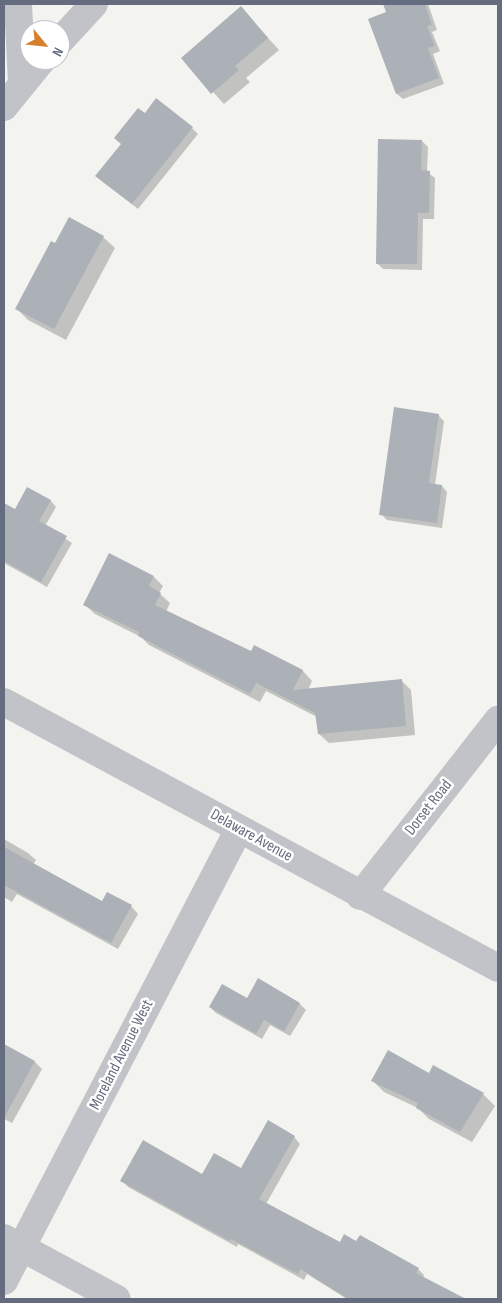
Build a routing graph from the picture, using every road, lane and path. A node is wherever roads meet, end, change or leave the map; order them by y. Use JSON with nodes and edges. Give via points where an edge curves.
{"nodes":[{"id":1,"x":18,"y":4,"type":"edge"},
{"id":2,"x":94,"y":4,"type":"edge"},
{"id":3,"x":70,"y":30,"type":"edge"},
{"id":4,"x":33,"y":70,"type":"edge"},
{"id":5,"x":22,"y":82,"type":"junction"},
{"id":6,"x":4,"y":107,"type":"edge"},
{"id":7,"x":4,"y":702,"type":"edge"},
{"id":8,"x":498,"y":720,"type":"edge"},
{"id":9,"x":239,"y":829,"type":"junction"},
{"id":10,"x":360,"y":896,"type":"junction"},
{"id":11,"x":498,"y":968,"type":"edge"},
{"id":12,"x":13,"y":1243,"type":"edge"},
{"id":13,"x":4,"y":1281,"type":"edge"},
{"id":14,"x":117,"y":1299,"type":"edge"}],
"edges":[{"from":1,"to":5,"type":"street"},
{"from":2,"to":3,"type":"street"},
{"from":4,"to":5,"type":"street"},
{"from":5,"to":6,"type":"street"},
{"from":7,"to":9,"type":"street","name":"Delaware Avenue"},
{"from":8,"to":10,"type":"street","name":"Dorset Road"},
{"from":9,"to":10,"type":"street","name":"Delaware Avenue"},
{"from":9,"to":12,"type":"street","name":"Moreland Avenue West"},
{"from":10,"to":11,"type":"street","name":"Delaware Avenue"},
{"from":12,"to":13,"type":"street","name":"Moreland Avenue West"},
{"from":12,"to":14,"type":"street"}]}
